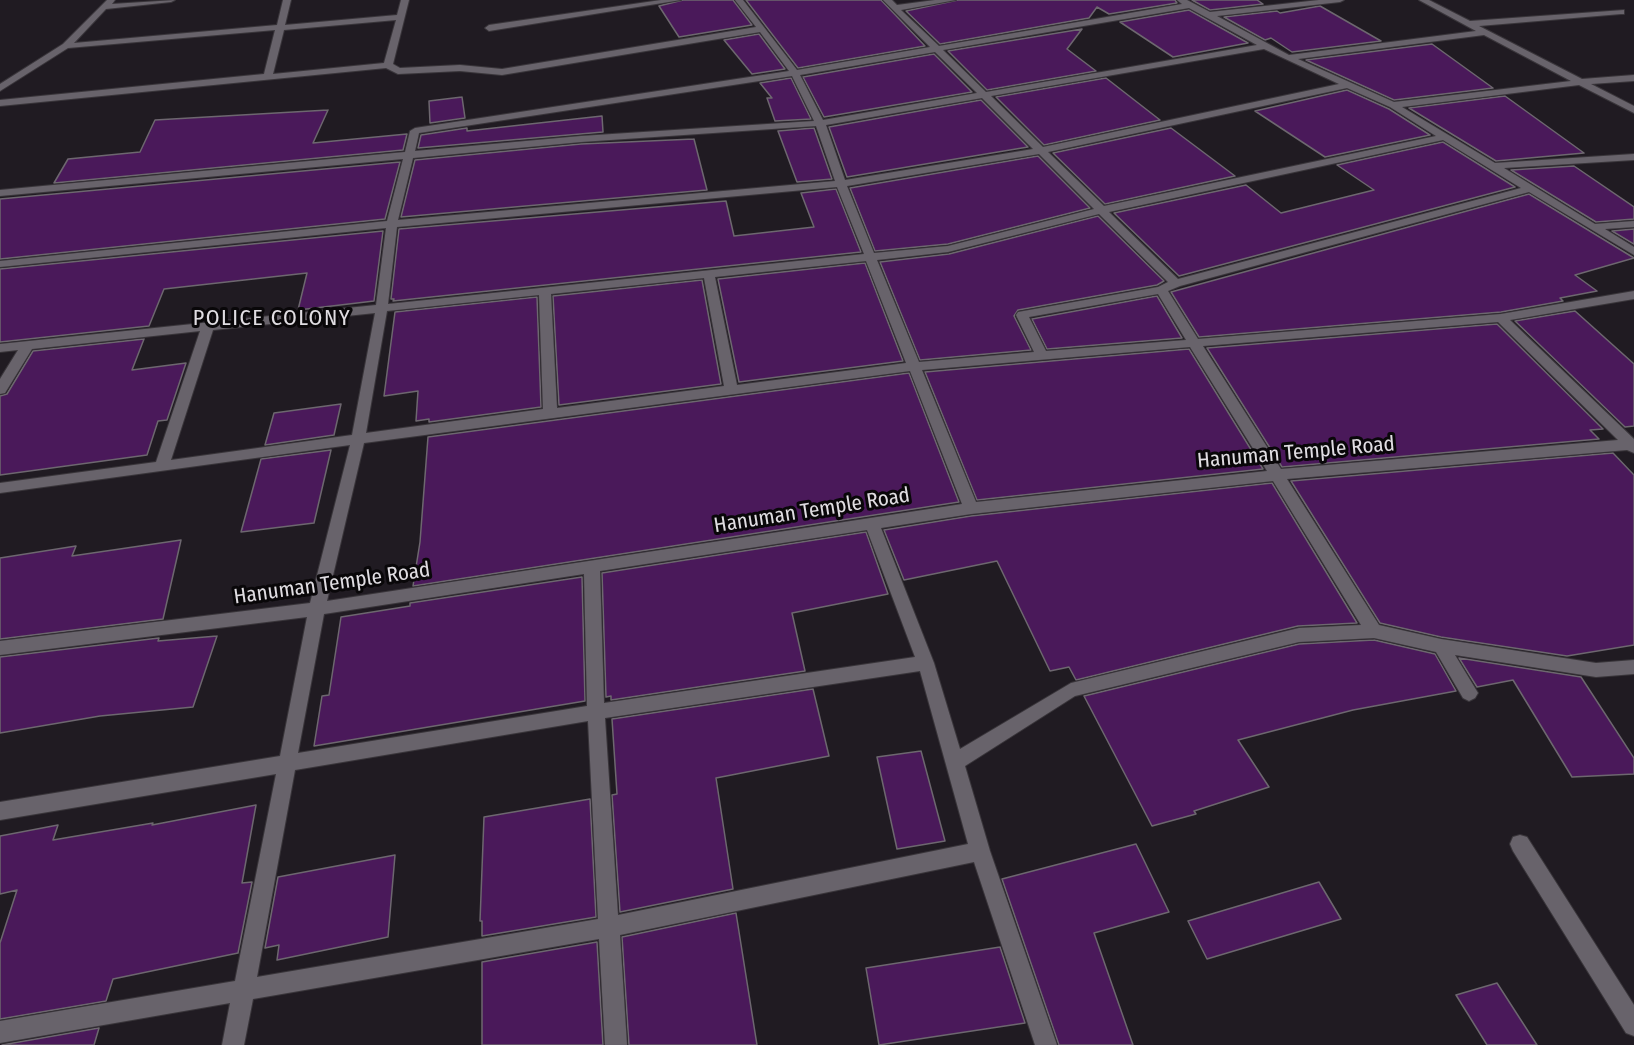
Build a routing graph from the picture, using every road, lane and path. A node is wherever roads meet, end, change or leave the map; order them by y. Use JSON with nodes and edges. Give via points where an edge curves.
{"nodes":[{"id":1,"x":171,"y":0,"type":"edge"},
{"id":2,"x":287,"y":0,"type":"edge"},
{"id":3,"x":405,"y":0,"type":"edge"},
{"id":4,"x":677,"y":0,"type":"edge"},
{"id":5,"x":739,"y":0,"type":"edge"},
{"id":6,"x":887,"y":0,"type":"edge"},
{"id":7,"x":952,"y":0,"type":"edge"},
{"id":8,"x":1340,"y":0,"type":"edge"},
{"id":9,"x":1423,"y":0,"type":"edge"},
{"id":10,"x":108,"y":3,"type":"edge"},
{"id":11,"x":1186,"y":3,"type":"edge"},
{"id":12,"x":896,"y":8,"type":"junction"},
{"id":13,"x":1621,"y":12,"type":"dead end"},
{"id":14,"x":1207,"y":15,"type":"junction"},
{"id":15,"x":402,"y":17,"type":"junction"},
{"id":16,"x":1470,"y":24,"type":"junction"},
{"id":17,"x":279,"y":27,"type":"junction"},
{"id":18,"x":489,"y":28,"type":"dead end"},
{"id":19,"x":762,"y":29,"type":"junction"},
{"id":20,"x":1487,"y":32,"type":"junction"},
{"id":21,"x":66,"y":46,"type":"junction"},
{"id":22,"x":1265,"y":46,"type":"junction"},
{"id":23,"x":936,"y":49,"type":"junction"},
{"id":24,"x":1288,"y":58,"type":"junction"},
{"id":25,"x":388,"y":65,"type":"junction"},
{"id":26,"x":795,"y":73,"type":"junction"},
{"id":27,"x":267,"y":77,"type":"junction"},
{"id":28,"x":1634,"y":78,"type":"edge"},
{"id":29,"x":1581,"y":82,"type":"junction"},
{"id":30,"x":1348,"y":85,"type":"junction"},
{"id":31,"x":0,"y":88,"type":"edge"},
{"id":32,"x":983,"y":95,"type":"junction"},
{"id":33,"x":0,"y":103,"type":"edge"},
{"id":34,"x":1393,"y":105,"type":"junction"},
{"id":35,"x":1634,"y":110,"type":"edge"},
{"id":36,"x":820,"y":123,"type":"junction"},
{"id":37,"x":1443,"y":137,"type":"junction"},
{"id":38,"x":1039,"y":151,"type":"junction"},
{"id":39,"x":407,"y":157,"type":"junction"},
{"id":40,"x":1634,"y":157,"type":"edge"},
{"id":41,"x":1490,"y":166,"type":"junction"},
{"id":42,"x":841,"y":184,"type":"junction"},
{"id":43,"x":1529,"y":189,"type":"junction"},
{"id":44,"x":0,"y":194,"type":"edge"},
{"id":45,"x":1102,"y":210,"type":"junction"},
{"id":46,"x":392,"y":224,"type":"junction"},
{"id":47,"x":1634,"y":224,"type":"edge"},
{"id":48,"x":1594,"y":227,"type":"junction"},
{"id":49,"x":1634,"y":252,"type":"edge"},
{"id":50,"x":872,"y":257,"type":"junction"},
{"id":51,"x":0,"y":264,"type":"edge"},
{"id":52,"x":709,"y":275,"type":"junction"},
{"id":53,"x":1176,"y":283,"type":"junction"},
{"id":54,"x":1161,"y":290,"type":"junction"},
{"id":55,"x":545,"y":291,"type":"junction"},
{"id":56,"x":1634,"y":295,"type":"edge"},
{"id":57,"x":382,"y":307,"type":"junction"},
{"id":58,"x":1501,"y":318,"type":"junction"},
{"id":59,"x":208,"y":326,"type":"junction"},
{"id":60,"x":1195,"y":343,"type":"junction"},
{"id":61,"x":28,"y":345,"type":"junction"},
{"id":62,"x":0,"y":348,"type":"edge"},
{"id":63,"x":1043,"y":357,"type":"junction"},
{"id":64,"x":915,"y":366,"type":"junction"},
{"id":65,"x":731,"y":389,"type":"junction"},
{"id":66,"x":0,"y":390,"type":"edge"},
{"id":67,"x":550,"y":413,"type":"junction"},
{"id":68,"x":358,"y":440,"type":"junction"},
{"id":69,"x":1633,"y":445,"type":"edge"},
{"id":70,"x":162,"y":466,"type":"junction"},
{"id":71,"x":1276,"y":475,"type":"junction"},
{"id":72,"x":0,"y":488,"type":"edge"},
{"id":73,"x":971,"y":508,"type":"junction"},
{"id":74,"x":872,"y":523,"type":"junction"},
{"id":75,"x":592,"y":565,"type":"junction"},
{"id":76,"x":317,"y":609,"type":"junction"},
{"id":77,"x":1374,"y":631,"type":"junction"},
{"id":78,"x":1442,"y":646,"type":"junction"},
{"id":79,"x":0,"y":648,"type":"edge"},
{"id":80,"x":926,"y":663,"type":"junction"},
{"id":81,"x":1634,"y":667,"type":"edge"},
{"id":82,"x":1469,"y":693,"type":"dead end"},
{"id":83,"x":597,"y":712,"type":"junction"},
{"id":84,"x":954,"y":763,"type":"junction"},
{"id":85,"x":287,"y":764,"type":"junction"},
{"id":86,"x":0,"y":812,"type":"edge"},
{"id":87,"x":1520,"y":844,"type":"dead end"},
{"id":88,"x":980,"y":851,"type":"junction"},
{"id":89,"x":610,"y":927,"type":"junction"},
{"id":90,"x":242,"y":989,"type":"junction"},
{"id":91,"x":1634,"y":1025,"type":"edge"},
{"id":92,"x":0,"y":1032,"type":"edge"},
{"id":93,"x":233,"y":1045,"type":"edge"},
{"id":94,"x":616,"y":1045,"type":"edge"},
{"id":95,"x":1046,"y":1045,"type":"edge"}],
"edges":[{"from":1,"to":10,"type":"street"},
{"from":2,"to":17,"type":"street"},
{"from":3,"to":15,"type":"street"},
{"from":4,"to":18,"type":"street"},
{"from":5,"to":19,"type":"street"},
{"from":6,"to":12,"type":"street"},
{"from":7,"to":12,"type":"street"},
{"from":8,"to":14,"type":"street"},
{"from":9,"to":16,"type":"street"},
{"from":10,"to":21,"type":"street"},
{"from":11,"to":14,"type":"street"},
{"from":11,"to":23,"type":"street"},
{"from":12,"to":23,"type":"street"},
{"from":13,"to":16,"type":"street"},
{"from":14,"to":22,"type":"street"},
{"from":15,"to":17,"type":"street"},
{"from":15,"to":25,"type":"street"},
{"from":16,"to":20,"type":"street"},
{"from":17,"to":21,"type":"street"},
{"from":17,"to":27,"type":"street"},
{"from":19,"to":25,"type":"street","via":[[502,72],[460,68],[398,71]]},
{"from":19,"to":26,"type":"street"},
{"from":20,"to":24,"type":"street"},
{"from":20,"to":29,"type":"street"},
{"from":21,"to":31,"type":"street"},
{"from":22,"to":24,"type":"street"},
{"from":22,"to":32,"type":"street"},
{"from":23,"to":26,"type":"street"},
{"from":23,"to":32,"type":"street"},
{"from":24,"to":30,"type":"street"},
{"from":25,"to":27,"type":"street"},
{"from":26,"to":36,"type":"street"},
{"from":26,"to":39,"type":"street","via":[[415,131]]},
{"from":27,"to":33,"type":"street"},
{"from":28,"to":29,"type":"street"},
{"from":29,"to":34,"type":"street"},
{"from":29,"to":35,"type":"street"},
{"from":30,"to":34,"type":"street"},
{"from":30,"to":38,"type":"street"},
{"from":32,"to":36,"type":"street"},
{"from":32,"to":38,"type":"street"},
{"from":34,"to":37,"type":"street"},
{"from":36,"to":39,"type":"street","via":[[581,139]]},
{"from":36,"to":42,"type":"street"},
{"from":37,"to":41,"type":"street"},
{"from":37,"to":45,"type":"street"},
{"from":38,"to":42,"type":"street"},
{"from":38,"to":45,"type":"street"},
{"from":39,"to":44,"type":"street"},
{"from":39,"to":46,"type":"street"},
{"from":40,"to":41,"type":"street"},
{"from":41,"to":43,"type":"street"},
{"from":42,"to":46,"type":"street"},
{"from":42,"to":50,"type":"street"},
{"from":43,"to":48,"type":"street"},
{"from":43,"to":53,"type":"street"},
{"from":45,"to":50,"type":"street","via":[[948,249]]},
{"from":45,"to":53,"type":"street"},
{"from":46,"to":51,"type":"street"},
{"from":46,"to":57,"type":"street"},
{"from":47,"to":48,"type":"street"},
{"from":48,"to":49,"type":"street"},
{"from":50,"to":52,"type":"street"},
{"from":50,"to":64,"type":"street"},
{"from":52,"to":55,"type":"street"},
{"from":52,"to":65,"type":"street"},
{"from":53,"to":54,"type":"street"},
{"from":54,"to":60,"type":"street"},
{"from":54,"to":63,"type":"street","via":[[1022,315]]},
{"from":55,"to":57,"type":"street"},
{"from":55,"to":67,"type":"street"},
{"from":56,"to":58,"type":"street"},
{"from":57,"to":59,"type":"street"},
{"from":57,"to":68,"type":"street"},
{"from":58,"to":60,"type":"street"},
{"from":58,"to":69,"type":"street"},
{"from":59,"to":61,"type":"street"},
{"from":59,"to":70,"type":"street"},
{"from":60,"to":63,"type":"street"},
{"from":60,"to":71,"type":"street"},
{"from":61,"to":62,"type":"street"},
{"from":61,"to":66,"type":"street"},
{"from":63,"to":64,"type":"street"},
{"from":64,"to":65,"type":"street"},
{"from":64,"to":73,"type":"street"},
{"from":65,"to":67,"type":"street"},
{"from":67,"to":68,"type":"street"},
{"from":68,"to":70,"type":"street"},
{"from":68,"to":76,"type":"street"},
{"from":69,"to":71,"type":"street","name":"Hanuman Temple Road"},
{"from":70,"to":72,"type":"street"},
{"from":71,"to":73,"type":"street","name":"Hanuman Temple Road"},
{"from":71,"to":77,"type":"street"},
{"from":73,"to":74,"type":"street","name":"Hanuman Temple Road"},
{"from":74,"to":75,"type":"street","name":"Hanuman Temple Road"},
{"from":74,"to":80,"type":"street"},
{"from":75,"to":76,"type":"street","name":"Hanuman Temple Road"},
{"from":75,"to":83,"type":"street"},
{"from":76,"to":79,"type":"street","name":"Hanuman Temple Road"},
{"from":76,"to":85,"type":"street"},
{"from":77,"to":78,"type":"street"},
{"from":77,"to":84,"type":"street","via":[[1299,635],[1071,690]]},
{"from":78,"to":81,"type":"street","via":[[1596,670]]},
{"from":78,"to":82,"type":"street"},
{"from":80,"to":83,"type":"street"},
{"from":80,"to":84,"type":"street"},
{"from":83,"to":85,"type":"street"},
{"from":83,"to":89,"type":"street"},
{"from":84,"to":88,"type":"street"},
{"from":85,"to":86,"type":"street"},
{"from":85,"to":90,"type":"street"},
{"from":87,"to":91,"type":"street"},
{"from":88,"to":89,"type":"street"},
{"from":88,"to":95,"type":"street"},
{"from":89,"to":90,"type":"street"},
{"from":89,"to":94,"type":"street"},
{"from":90,"to":92,"type":"street"},
{"from":90,"to":93,"type":"street"}]}
